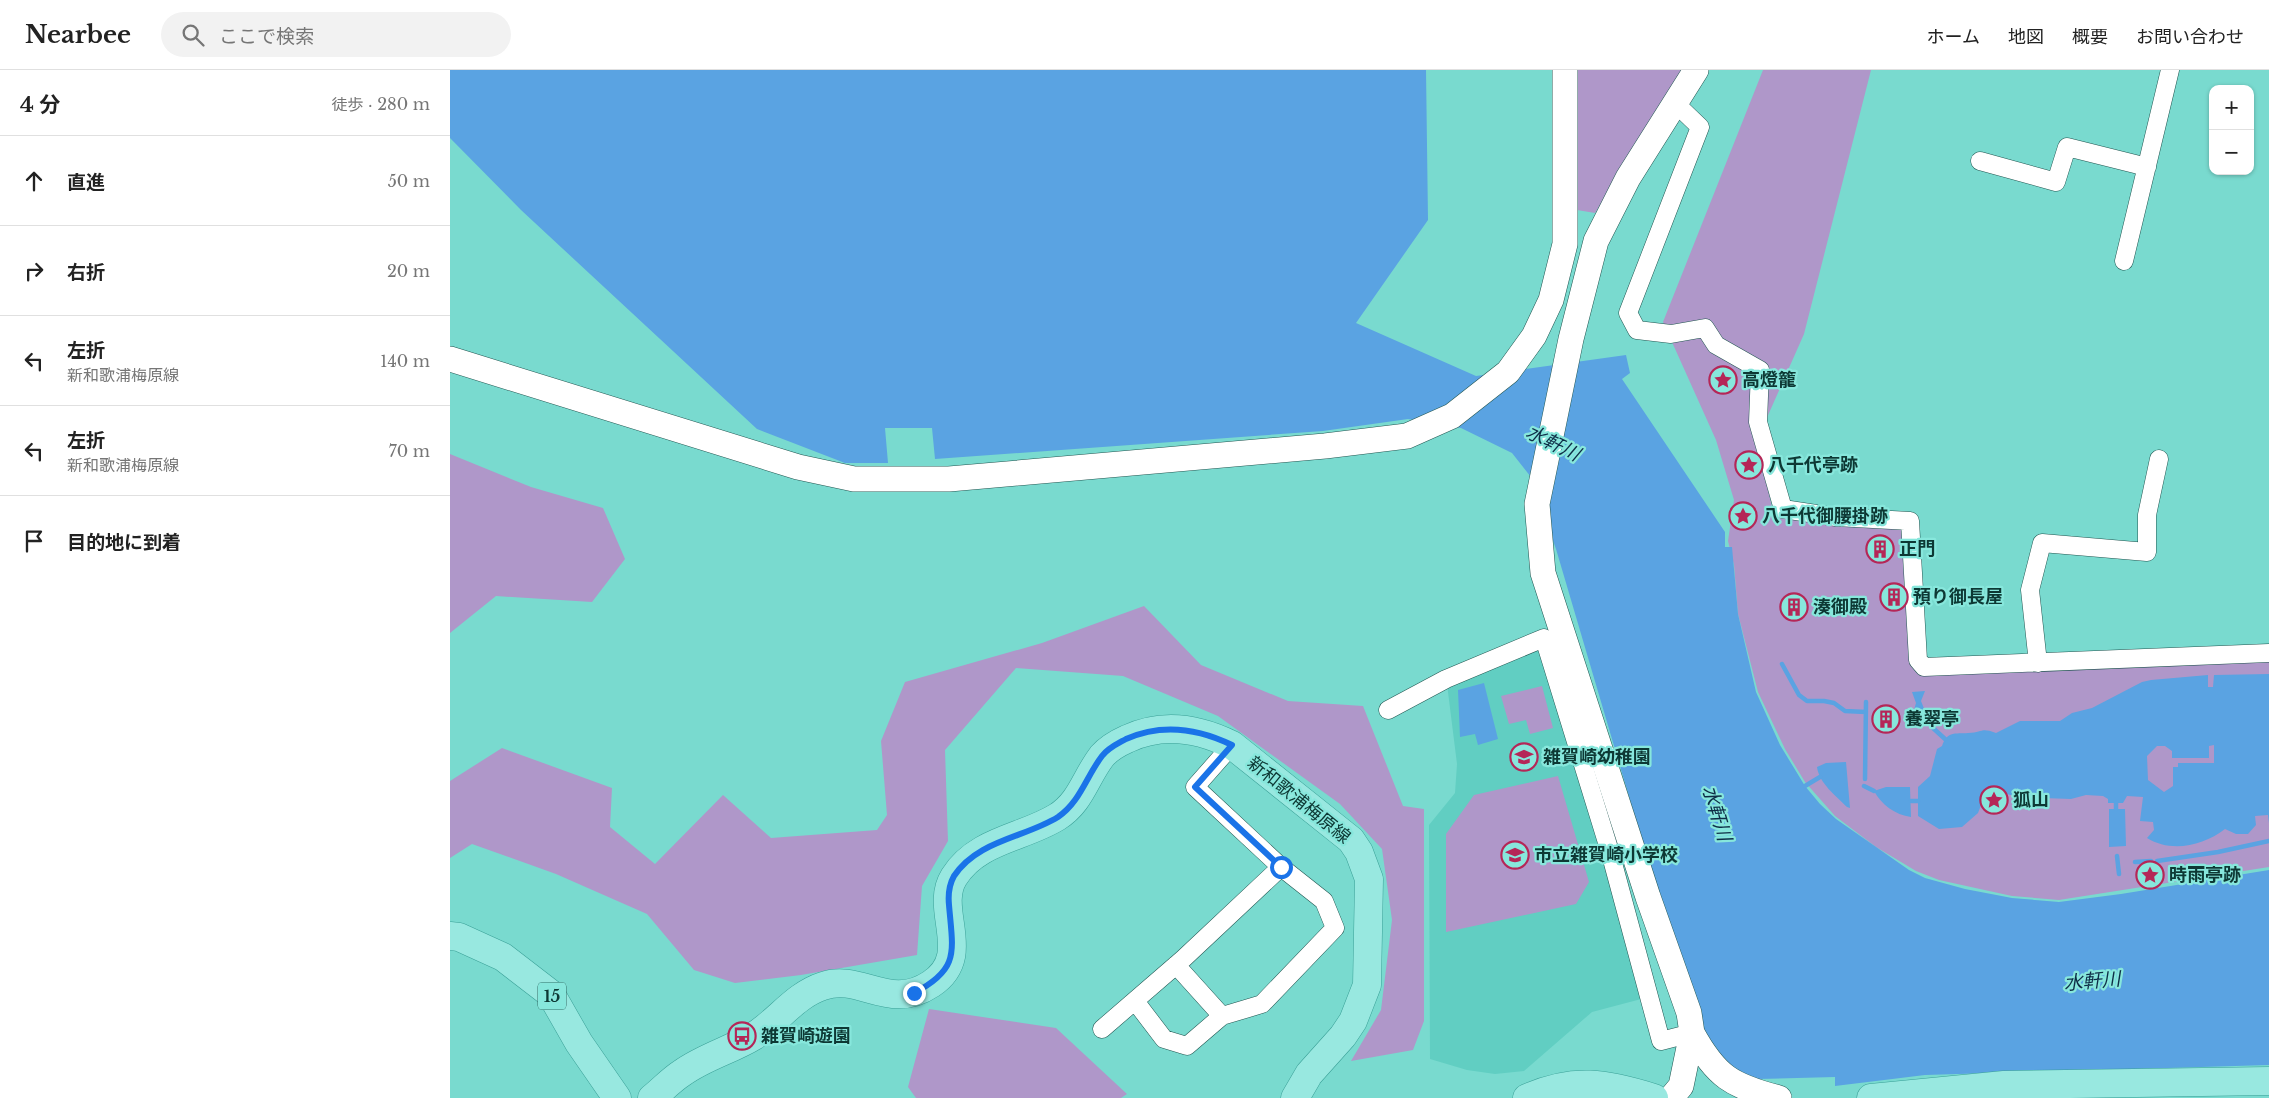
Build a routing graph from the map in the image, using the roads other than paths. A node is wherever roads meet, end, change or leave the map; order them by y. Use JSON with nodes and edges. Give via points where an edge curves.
{"nodes":[{"id":1,"x":1566,"y":70,"type":"edge"},
{"id":2,"x":1696,"y":70,"type":"edge"},
{"id":3,"x":2170,"y":70,"type":"edge"},
{"id":4,"x":1676,"y":104,"type":"junction"},
{"id":5,"x":1980,"y":160,"type":"dead end"},
{"id":6,"x":2147,"y":167,"type":"junction"},
{"id":7,"x":2124,"y":261,"type":"dead end"},
{"id":8,"x":450,"y":359,"type":"edge"},
{"id":9,"x":2159,"y":458,"type":"dead end"},
{"id":10,"x":2269,"y":653,"type":"edge"},
{"id":11,"x":2038,"y":663,"type":"junction"},
{"id":12,"x":1388,"y":710,"type":"dead end"},
{"id":13,"x":1232,"y":745,"type":"junction"},
{"id":14,"x":1281,"y":867,"type":"junction"},
{"id":15,"x":1630,"y":903,"type":"junction"},
{"id":16,"x":450,"y":936,"type":"edge"},
{"id":17,"x":1176,"y":965,"type":"junction"},
{"id":18,"x":1134,"y":1001,"type":"junction"},
{"id":19,"x":1222,"y":1016,"type":"junction"},
{"id":20,"x":1102,"y":1030,"type":"dead end"},
{"id":21,"x":1692,"y":1033,"type":"junction"},
{"id":22,"x":2251,"y":1087,"type":"edge"},
{"id":23,"x":2129,"y":1091,"type":"edge"},
{"id":24,"x":617,"y":1098,"type":"edge"},
{"id":25,"x":652,"y":1098,"type":"edge"},
{"id":26,"x":1295,"y":1098,"type":"edge"},
{"id":27,"x":1527,"y":1098,"type":"edge"},
{"id":28,"x":1654,"y":1098,"type":"edge"},
{"id":29,"x":1671,"y":1098,"type":"edge"},
{"id":30,"x":1779,"y":1098,"type":"edge"},
{"id":31,"x":1871,"y":1098,"type":"edge"}],
"edges":[{"from":1,"to":8,"type":"street","via":[[1565,244],[1551,300],[1534,336],[1508,372],[1452,416],[1408,436],[949,479],[854,479],[798,467]]},
{"from":2,"to":4,"type":"street"},
{"from":3,"to":6,"type":"street"},
{"from":4,"to":11,"type":"street","via":[[1700,126],[1628,313],[1636,330],[1671,334],[1705,328],[1716,345],[1760,370],[1758,422],[1783,509],[1836,517],[1910,521],[1918,660],[1924,667]]},
{"from":4,"to":15,"type":"street","via":[[1628,178],[1596,242],[1571,339],[1537,504],[1543,572]]},
{"from":5,"to":6,"type":"street","via":[[2056,182],[2067,147]]},
{"from":6,"to":7,"type":"street"},
{"from":9,"to":11,"type":"street","via":[[2147,515],[2147,552],[2042,543],[2030,590]]},
{"from":10,"to":11,"type":"street"},
{"from":12,"to":15,"type":"street","via":[[1446,679],[1544,638]]},
{"from":13,"to":14,"type":"street","via":[[1195,787]]},
{"from":13,"to":25,"type":"main road","name":"新和歌浦梅原線","via":[[1212,735],[1174,728],[1152,730],[1114,745],[1103,755],[1077,800],[1064,813],[1042,826],[991,845],[958,872],[948,893],[953,948],[947,968],[932,984],[914,993],[888,995],[850,984],[824,985],[803,995],[755,1036],[682,1072]]},
{"from":13,"to":26,"type":"main road","name":"新和歌浦梅原線","via":[[1351,840],[1369,879],[1367,985],[1353,1021],[1309,1074]]},
{"from":14,"to":17,"type":"street"},
{"from":14,"to":19,"type":"street","via":[[1324,901],[1335,928],[1262,1004]]},
{"from":15,"to":21,"type":"street","via":[[1689,1013]]},
{"from":15,"to":21,"type":"street","via":[[1661,1041]]},
{"from":16,"to":24,"type":"main road","number":"15","via":[[459,936],[503,957],[551,994],[579,1043]]},
{"from":17,"to":18,"type":"street"},
{"from":17,"to":19,"type":"street"},
{"from":18,"to":19,"type":"street","via":[[1164,1039],[1187,1046]]},
{"from":18,"to":20,"type":"street"},
{"from":21,"to":29,"type":"street","via":[[1681,1086]]},
{"from":21,"to":30,"type":"street","via":[[1702,1053],[1720,1074],[1745,1089]]},
{"from":22,"to":23,"type":"main road"},
{"from":23,"to":31,"type":"main road","via":[[2004,1085]]},
{"from":27,"to":28,"type":"main road","via":[[1566,1084],[1589,1083],[1610,1085]]}]}
